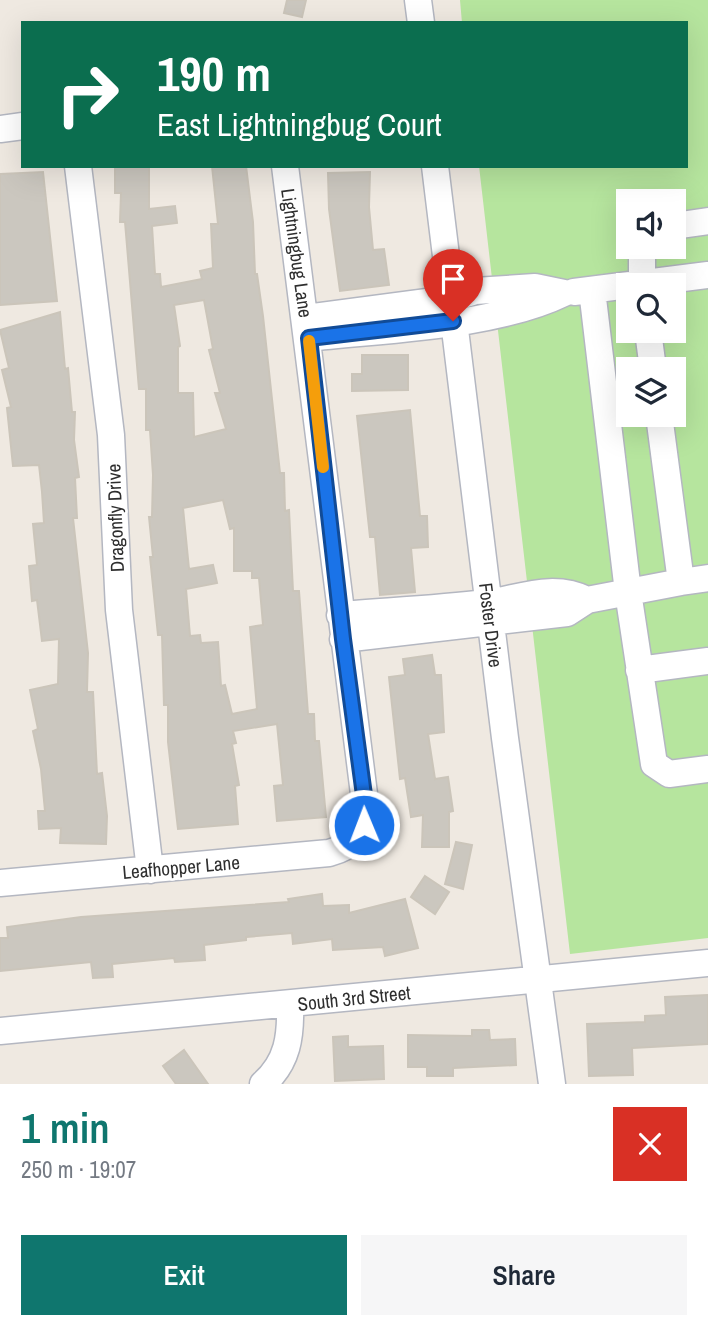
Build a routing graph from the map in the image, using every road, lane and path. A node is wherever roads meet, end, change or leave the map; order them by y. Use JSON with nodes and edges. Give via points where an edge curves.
{"nodes":[{"id":1,"x":418,"y":0,"type":"edge"},
{"id":2,"x":421,"y":21,"type":"edge"},
{"id":3,"x":21,"y":127,"type":"edge"},
{"id":4,"x":0,"y":129,"type":"edge"},
{"id":5,"x":78,"y":168,"type":"edge"},
{"id":6,"x":285,"y":168,"type":"edge"},
{"id":7,"x":435,"y":168,"type":"edge"},
{"id":8,"x":708,"y":221,"type":"edge"},
{"id":9,"x":686,"y":224,"type":"edge"},
{"id":10,"x":708,"y":275,"type":"edge"},
{"id":11,"x":686,"y":278,"type":"edge"},
{"id":12,"x":616,"y":287,"type":"edge"},
{"id":13,"x":592,"y":290,"type":"junction"},
{"id":14,"x":452,"y":310,"type":"junction"},
{"id":15,"x":307,"y":328,"type":"junction"},
{"id":16,"x":661,"y":427,"type":"edge"},
{"id":17,"x":708,"y":578,"type":"edge"},
{"id":18,"x":681,"y":582,"type":"junction"},
{"id":19,"x":628,"y":592,"type":"junction"},
{"id":20,"x":490,"y":612,"type":"junction"},
{"id":21,"x":341,"y":627,"type":"junction"},
{"id":22,"x":708,"y":661,"type":"edge"},
{"id":23,"x":639,"y":670,"type":"junction"},
{"id":24,"x":708,"y":769,"type":"edge"},
{"id":25,"x":358,"y":838,"type":"joint"},
{"id":26,"x":150,"y":870,"type":"junction"},
{"id":27,"x":0,"y":883,"type":"edge"},
{"id":28,"x":708,"y":963,"type":"edge"},
{"id":29,"x":537,"y":978,"type":"junction"},
{"id":30,"x":290,"y":1004,"type":"junction"},
{"id":31,"x":0,"y":1031,"type":"edge"},
{"id":32,"x":263,"y":1084,"type":"edge"},
{"id":33,"x":552,"y":1084,"type":"edge"}],
"edges":[{"from":1,"to":2,"type":"street"},
{"from":3,"to":4,"type":"street"},
{"from":5,"to":26,"type":"street","name":"Dragonfly Drive","via":[[111,435],[119,610]]},
{"from":6,"to":15,"type":"street","name":"Lightningbug Lane"},
{"from":7,"to":14,"type":"street","name":"Foster Drive"},
{"from":8,"to":9,"type":"street"},
{"from":10,"to":11,"type":"street"},
{"from":12,"to":13,"type":"street"},
{"from":13,"to":14,"type":"street","via":[[564,293],[541,305]]},
{"from":13,"to":19,"type":"street"},
{"from":14,"to":15,"type":"street"},
{"from":14,"to":20,"type":"street","name":"Foster Drive"},
{"from":15,"to":21,"type":"street","name":"Lightningbug Lane"},
{"from":16,"to":18,"type":"street"},
{"from":17,"to":18,"type":"street"},
{"from":18,"to":19,"type":"street"},
{"from":19,"to":20,"type":"street","via":[[587,600],[567,613]]},
{"from":19,"to":23,"type":"street"},
{"from":20,"to":21,"type":"street"},
{"from":20,"to":29,"type":"street","name":"Foster Drive"},
{"from":21,"to":25,"type":"street","name":"Lightningbug Lane","via":[[366,810]]},
{"from":22,"to":23,"type":"street"},
{"from":23,"to":24,"type":"street","via":[[653,764],[668,774]]},
{"from":25,"to":26,"type":"street","name":"Leafhopper Lane","via":[[345,849],[330,853]]},
{"from":26,"to":27,"type":"street","name":"Leafhopper Lane"},
{"from":28,"to":29,"type":"street","name":"South 3rd Street"},
{"from":29,"to":30,"type":"street","name":"South 3rd Street"},
{"from":29,"to":33,"type":"street","name":"Foster Drive"},
{"from":30,"to":31,"type":"street","name":"South 3rd Street"},
{"from":30,"to":32,"type":"street","via":[[291,1033],[284,1059]]}]}
